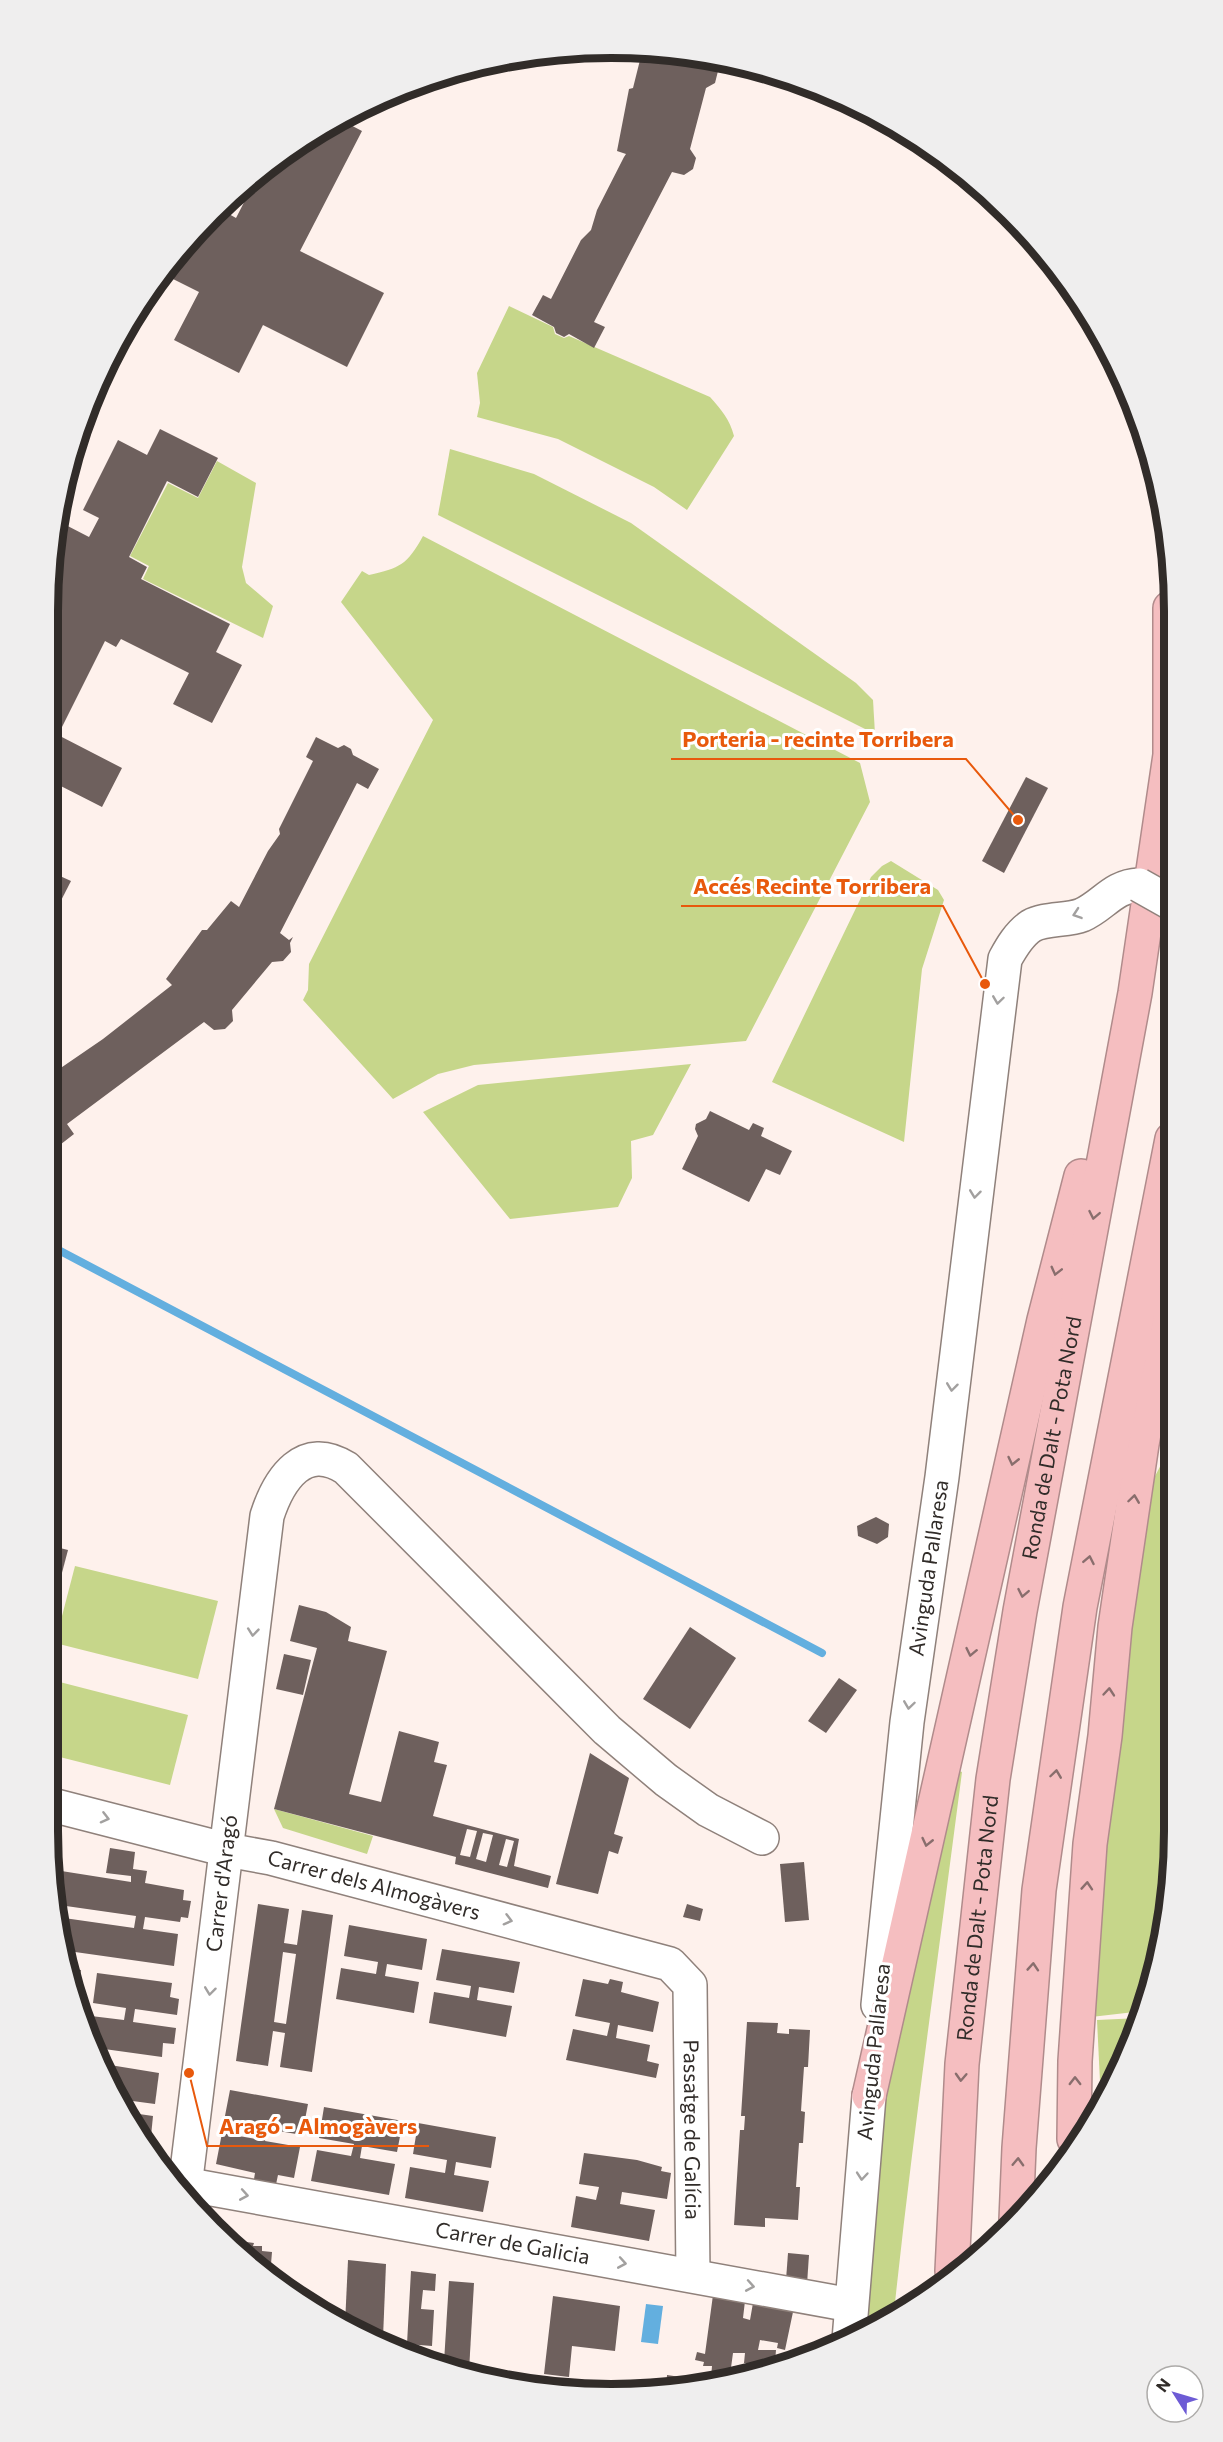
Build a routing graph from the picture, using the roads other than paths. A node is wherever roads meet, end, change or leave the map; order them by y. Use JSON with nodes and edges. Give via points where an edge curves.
{"nodes":[{"id":1,"x":1164,"y":806,"type":"edge"},
{"id":2,"x":1153,"y":899,"type":"edge"},
{"id":3,"x":1164,"y":1180,"type":"edge"},
{"id":4,"x":1164,"y":1322,"type":"edge"},
{"id":5,"x":58,"y":1807,"type":"edge"},
{"id":6,"x":762,"y":1838,"type":"dead end"},
{"id":7,"x":227,"y":1850,"type":"junction"},
{"id":8,"x":690,"y":1985,"type":"joint"},
{"id":9,"x":868,"y":2097,"type":"junction"},
{"id":10,"x":1074,"y":2133,"type":"edge"},
{"id":11,"x":182,"y":2178,"type":"edge"},
{"id":12,"x":191,"y":2189,"type":"edge"},
{"id":13,"x":1016,"y":2207,"type":"edge"},
{"id":14,"x":952,"y":2265,"type":"edge"},
{"id":15,"x":693,"y":2276,"type":"junction"},
{"id":16,"x":851,"y":2305,"type":"junction"},
{"id":17,"x":850,"y":2329,"type":"edge"}],
"edges":[{"from":1,"to":2,"type":"highway","name":"Ronda de Dalt - Pota Nord"},
{"from":2,"to":9,"type":"highway","one_way":true,"via":[[1044,1320]]},
{"from":2,"to":9,"type":"street","name":"Avinguda Pallaresa","one_way":true,"via":[[1128,886],[1111,893],[1083,914],[1032,926],[1013,944],[1005,959],[942,1477],[907,1722]]},
{"from":2,"to":14,"type":"highway","name":"Ronda de Dalt - Pota Nord","one_way":true,"via":[[1020,1611],[993,1779],[962,2064]]},
{"from":13,"to":3,"type":"highway","one_way":true,"via":[[1040,1879],[1080,1607]]},
{"from":10,"to":4,"type":"highway","one_way":true,"via":[[1075,2061],[1090,1844],[1115,1627]]},
{"from":5,"to":7,"type":"street","name":"Carrer dels Almogàvers","one_way":true},
{"from":6,"to":7,"type":"street","name":"Carrer d'Aragó","one_way":true,"via":[[708,1810],[607,1730],[367,1488],[336,1461],[320,1460],[300,1465],[285,1475],[267,1516]]},
{"from":7,"to":8,"type":"street","name":"Carrer dels Almogàvers","one_way":true,"via":[[271,1858],[670,1964]]},
{"from":7,"to":11,"type":"street","name":"Carrer d'Aragó","one_way":true},
{"from":8,"to":15,"type":"street","name":"Passatge de Galícia"},
{"from":9,"to":16,"type":"street","name":"Avinguda Pallaresa","one_way":true},
{"from":12,"to":15,"type":"street","name":"Carrer de Galicia","one_way":true},
{"from":15,"to":16,"type":"street","name":"Carrer de Galicia","one_way":true},
{"from":16,"to":17,"type":"street","name":"Avinguda Pallaresa"}]}
